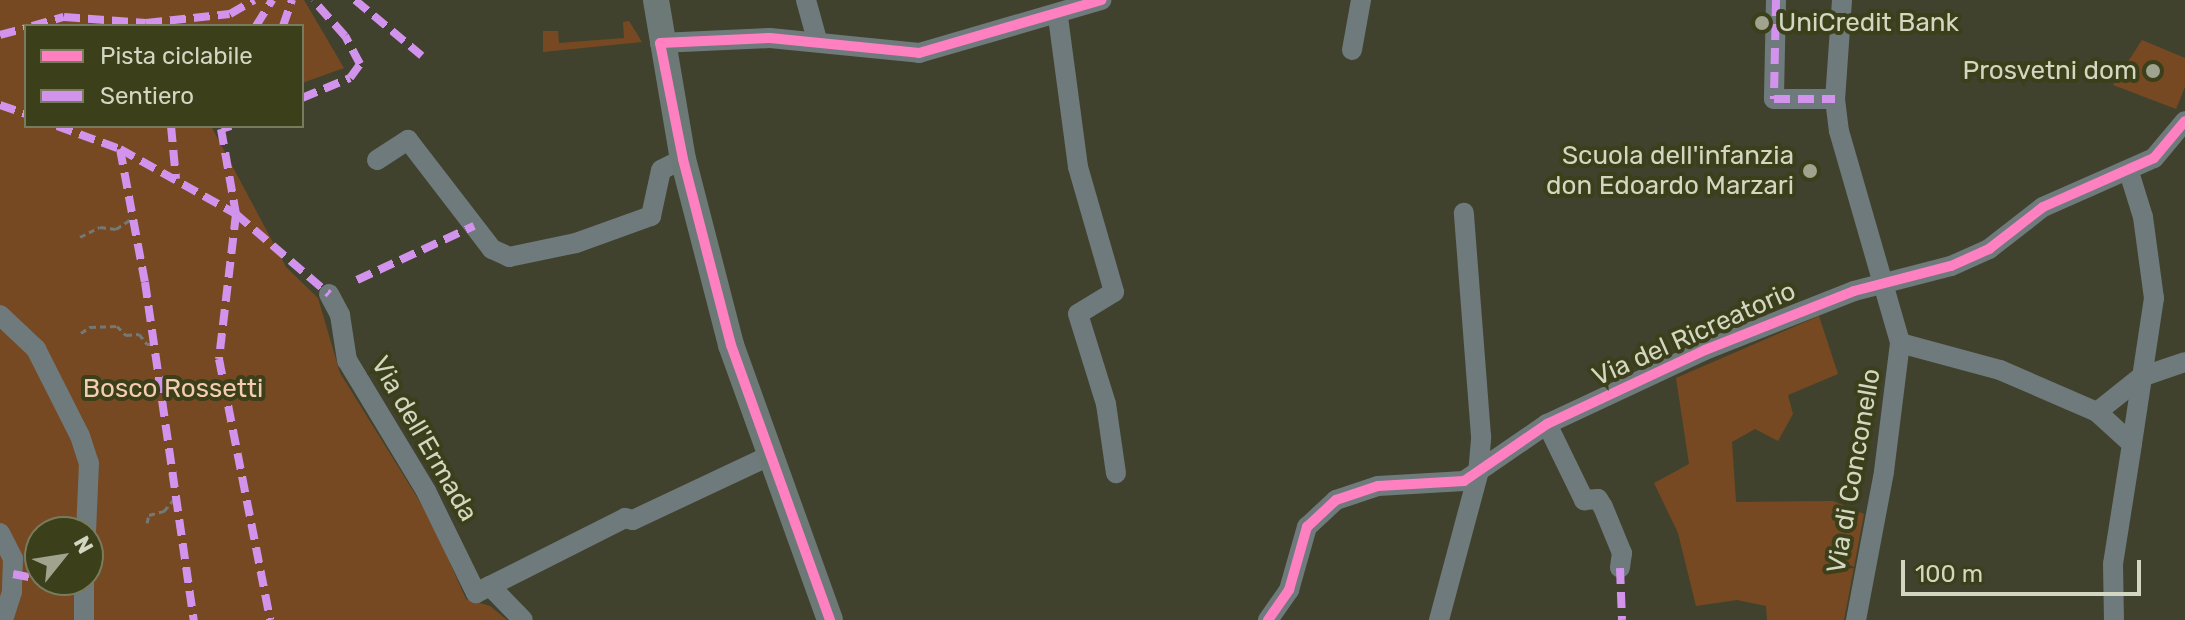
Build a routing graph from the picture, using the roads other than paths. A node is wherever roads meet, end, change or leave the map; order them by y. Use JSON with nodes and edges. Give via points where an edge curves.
{"nodes":[{"id":1,"x":656,"y":0,"type":"edge"},
{"id":2,"x":806,"y":0,"type":"edge"},
{"id":3,"x":1101,"y":0,"type":"edge"},
{"id":4,"x":1361,"y":0,"type":"edge"},
{"id":5,"x":1776,"y":0,"type":"edge"},
{"id":6,"x":1842,"y":0,"type":"edge"},
{"id":7,"x":1058,"y":17,"type":"junction"},
{"id":8,"x":817,"y":40,"type":"junction"},
{"id":9,"x":660,"y":43,"type":"junction"},
{"id":10,"x":1352,"y":50,"type":"dead end"},
{"id":11,"x":1835,"y":99,"type":"junction"},
{"id":12,"x":2185,"y":121,"type":"edge"},
{"id":13,"x":683,"y":159,"type":"junction"},
{"id":14,"x":377,"y":160,"type":"dead end"},
{"id":15,"x":2129,"y":172,"type":"junction"},
{"id":16,"x":1464,"y":213,"type":"dead end"},
{"id":17,"x":1884,"y":283,"type":"junction"},
{"id":18,"x":329,"y":294,"type":"dead end"},
{"id":19,"x":0,"y":315,"type":"edge"},
{"id":20,"x":1900,"y":343,"type":"junction"},
{"id":21,"x":2185,"y":362,"type":"edge"},
{"id":22,"x":2141,"y":377,"type":"junction"},
{"id":23,"x":2097,"y":412,"type":"junction"},
{"id":24,"x":1547,"y":424,"type":"junction"},
{"id":25,"x":2132,"y":444,"type":"junction"},
{"id":26,"x":769,"y":456,"type":"junction"},
{"id":27,"x":1116,"y":473,"type":"dead end"},
{"id":28,"x":1478,"y":474,"type":"junction"},
{"id":29,"x":87,"y":516,"type":"edge"},
{"id":30,"x":0,"y":533,"type":"edge"},
{"id":31,"x":1620,"y":568,"type":"dead end"},
{"id":32,"x":490,"y":586,"type":"junction"},
{"id":33,"x":84,"y":596,"type":"edge"},
{"id":34,"x":3,"y":620,"type":"edge"},
{"id":35,"x":84,"y":620,"type":"edge"},
{"id":36,"x":523,"y":620,"type":"edge"},
{"id":37,"x":830,"y":620,"type":"edge"},
{"id":38,"x":1268,"y":620,"type":"edge"},
{"id":39,"x":1439,"y":620,"type":"edge"},
{"id":40,"x":1856,"y":620,"type":"edge"},
{"id":41,"x":2114,"y":620,"type":"edge"}],
"edges":[{"from":1,"to":9,"type":"main road"},
{"from":2,"to":8,"type":"street"},
{"from":3,"to":7,"type":"street"},
{"from":4,"to":10,"type":"street"},
{"from":5,"to":11,"type":"street","via":[[1774,99]]},
{"from":6,"to":11,"type":"street","name":"Via di Conconello"},
{"from":7,"to":8,"type":"street","via":[[919,53]]},
{"from":7,"to":27,"type":"street","via":[[1078,167],[1114,292],[1078,314],[1106,404]]},
{"from":8,"to":9,"type":"street"},
{"from":9,"to":13,"type":"main road"},
{"from":11,"to":17,"type":"street","name":"Via di Conconello","via":[[1858,204]]},
{"from":12,"to":15,"type":"street","name":"Via del Ricreatorio","via":[[2154,158]]},
{"from":13,"to":14,"type":"street","via":[[661,170],[651,216],[576,243],[509,257],[492,249],[408,140]]},
{"from":13,"to":26,"type":"main road","via":[[731,345]]},
{"from":15,"to":17,"type":"street","name":"Via del Ricreatorio","via":[[2043,207],[1989,249],[1951,266]]},
{"from":15,"to":22,"type":"street","via":[[2143,217],[2154,298]]},
{"from":16,"to":28,"type":"street","via":[[1482,409]]},
{"from":17,"to":20,"type":"street","name":"Via di Conconello"},
{"from":17,"to":24,"type":"street","name":"Via del Ricreatorio","via":[[1705,350]]},
{"from":18,"to":32,"type":"street","name":"Via dell'Ermada","via":[[360,385],[426,491],[476,593]]},
{"from":19,"to":29,"type":"street","via":[[36,349],[80,436],[90,474]]},
{"from":20,"to":23,"type":"street","via":[[2000,370]]},
{"from":20,"to":40,"type":"street","name":"Via di Conconello","via":[[1884,472]]},
{"from":21,"to":22,"type":"street"},
{"from":22,"to":23,"type":"street"},
{"from":22,"to":25,"type":"street"},
{"from":23,"to":25,"type":"street"},
{"from":24,"to":28,"type":"street","name":"Via del Ricreatorio"},
{"from":24,"to":31,"type":"street","via":[[1584,500],[1598,499],[1603,507],[1622,553]]},
{"from":25,"to":41,"type":"street","via":[[2113,564]]},
{"from":26,"to":32,"type":"street","via":[[633,520],[625,518]]},
{"from":26,"to":37,"type":"main road"},
{"from":28,"to":38,"type":"street","name":"Via del Ricreatorio","via":[[1464,481],[1356,490],[1336,500],[1307,527],[1289,590]]},
{"from":28,"to":39,"type":"street"},
{"from":30,"to":34,"type":"street","via":[[13,559],[12,592]]},
{"from":32,"to":36,"type":"street","name":"Via dell'Ermada"},
{"from":33,"to":35,"type":"street"}]}
